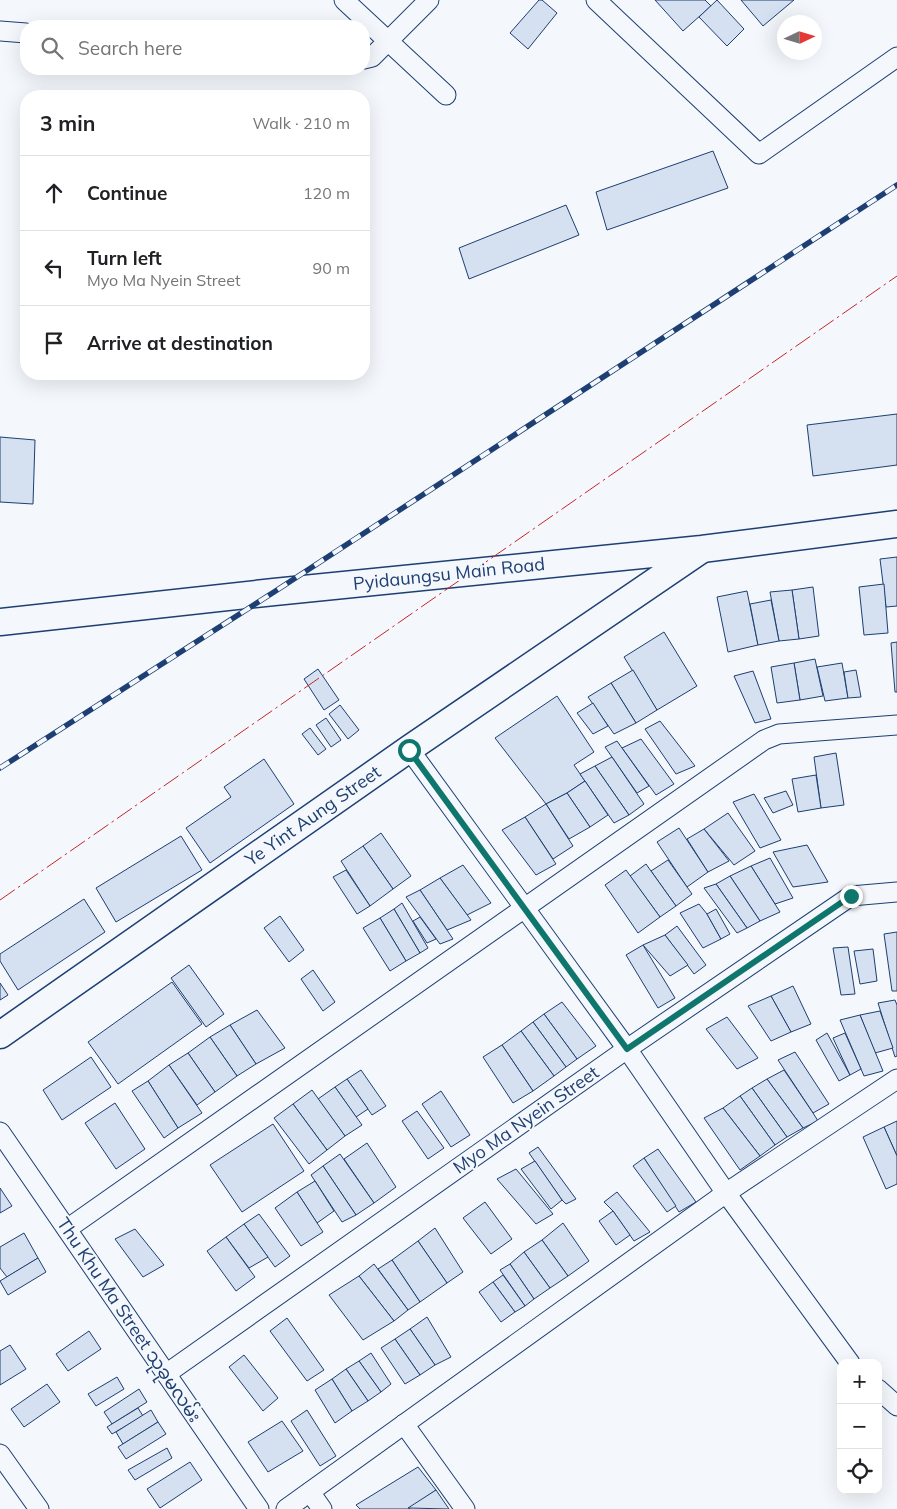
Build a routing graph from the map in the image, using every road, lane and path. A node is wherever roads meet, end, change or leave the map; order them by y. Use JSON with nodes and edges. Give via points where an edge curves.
{"nodes":[{"id":1,"x":344,"y":0,"type":"edge"},
{"id":2,"x":429,"y":0,"type":"edge"},
{"id":3,"x":596,"y":0,"type":"edge"},
{"id":4,"x":365,"y":20,"type":"edge"},
{"id":5,"x":370,"y":24,"type":"edge"},
{"id":6,"x":0,"y":31,"type":"edge"},
{"id":7,"x":20,"y":33,"type":"edge"},
{"id":8,"x":388,"y":41,"type":"junction"},
{"id":9,"x":897,"y":57,"type":"edge"},
{"id":10,"x":370,"y":58,"type":"edge"},
{"id":11,"x":446,"y":95,"type":"dead end"},
{"id":12,"x":897,"y":524,"type":"edge"},
{"id":13,"x":702,"y":549,"type":"junction"},
{"id":14,"x":0,"y":622,"type":"edge"},
{"id":15,"x":897,"y":725,"type":"edge"},
{"id":16,"x":409,"y":750,"type":"junction"},
{"id":17,"x":897,"y":892,"type":"edge"},
{"id":18,"x":524,"y":908,"type":"junction"},
{"id":19,"x":0,"y":1035,"type":"edge"},
{"id":20,"x":627,"y":1049,"type":"junction"},
{"id":21,"x":897,"y":1079,"type":"edge"},
{"id":22,"x":0,"y":1132,"type":"edge"},
{"id":23,"x":726,"y":1193,"type":"junction"},
{"id":24,"x":67,"y":1229,"type":"junction"},
{"id":25,"x":847,"y":1359,"type":"edge"},
{"id":26,"x":166,"y":1374,"type":"junction"},
{"id":27,"x":882,"y":1393,"type":"edge"},
{"id":28,"x":897,"y":1406,"type":"edge"},
{"id":29,"x":404,"y":1424,"type":"junction"},
{"id":30,"x":0,"y":1454,"type":"edge"},
{"id":31,"x":310,"y":1492,"type":"junction"},
{"id":32,"x":39,"y":1509,"type":"edge"},
{"id":33,"x":259,"y":1509,"type":"edge"},
{"id":34,"x":286,"y":1509,"type":"edge"},
{"id":35,"x":322,"y":1509,"type":"edge"},
{"id":36,"x":465,"y":1509,"type":"edge"}],
"edges":[{"from":1,"to":4,"type":"street"},
{"from":2,"to":8,"type":"street"},
{"from":3,"to":9,"type":"street","via":[[759,154]]},
{"from":5,"to":8,"type":"street"},
{"from":6,"to":7,"type":"street"},
{"from":8,"to":10,"type":"street"},
{"from":8,"to":11,"type":"street"},
{"from":12,"to":13,"type":"main road","name":"Pyidaungsu Main Road"},
{"from":13,"to":14,"type":"main road","name":"Pyidaungsu Main Road"},
{"from":13,"to":16,"type":"main road","name":"Ye Yint Aung Street"},
{"from":15,"to":18,"type":"street","via":[[779,734],[764,740]]},
{"from":16,"to":18,"type":"street"},
{"from":16,"to":19,"type":"main road","name":"Ye Yint Aung Street"},
{"from":17,"to":20,"type":"street","name":"Myo Ma Nyein Street","via":[[851,896]]},
{"from":18,"to":20,"type":"street"},
{"from":18,"to":24,"type":"street"},
{"from":20,"to":23,"type":"street"},
{"from":20,"to":26,"type":"street","name":"Myo Ma Nyein Street"},
{"from":21,"to":23,"type":"street"},
{"from":22,"to":24,"type":"street","name":"Thu Khu Ma Street သုခုမလမ်း"},
{"from":23,"to":25,"type":"street"},
{"from":23,"to":29,"type":"street"},
{"from":24,"to":26,"type":"street","name":"Thu Khu Ma Street သုခုမလမ်း"},
{"from":26,"to":33,"type":"street","name":"Thu Khu Ma Street သုခုမလမ်း"},
{"from":27,"to":28,"type":"street"},
{"from":29,"to":31,"type":"street"},
{"from":29,"to":36,"type":"street"},
{"from":30,"to":32,"type":"street"},
{"from":31,"to":34,"type":"street"},
{"from":31,"to":35,"type":"street"}]}
